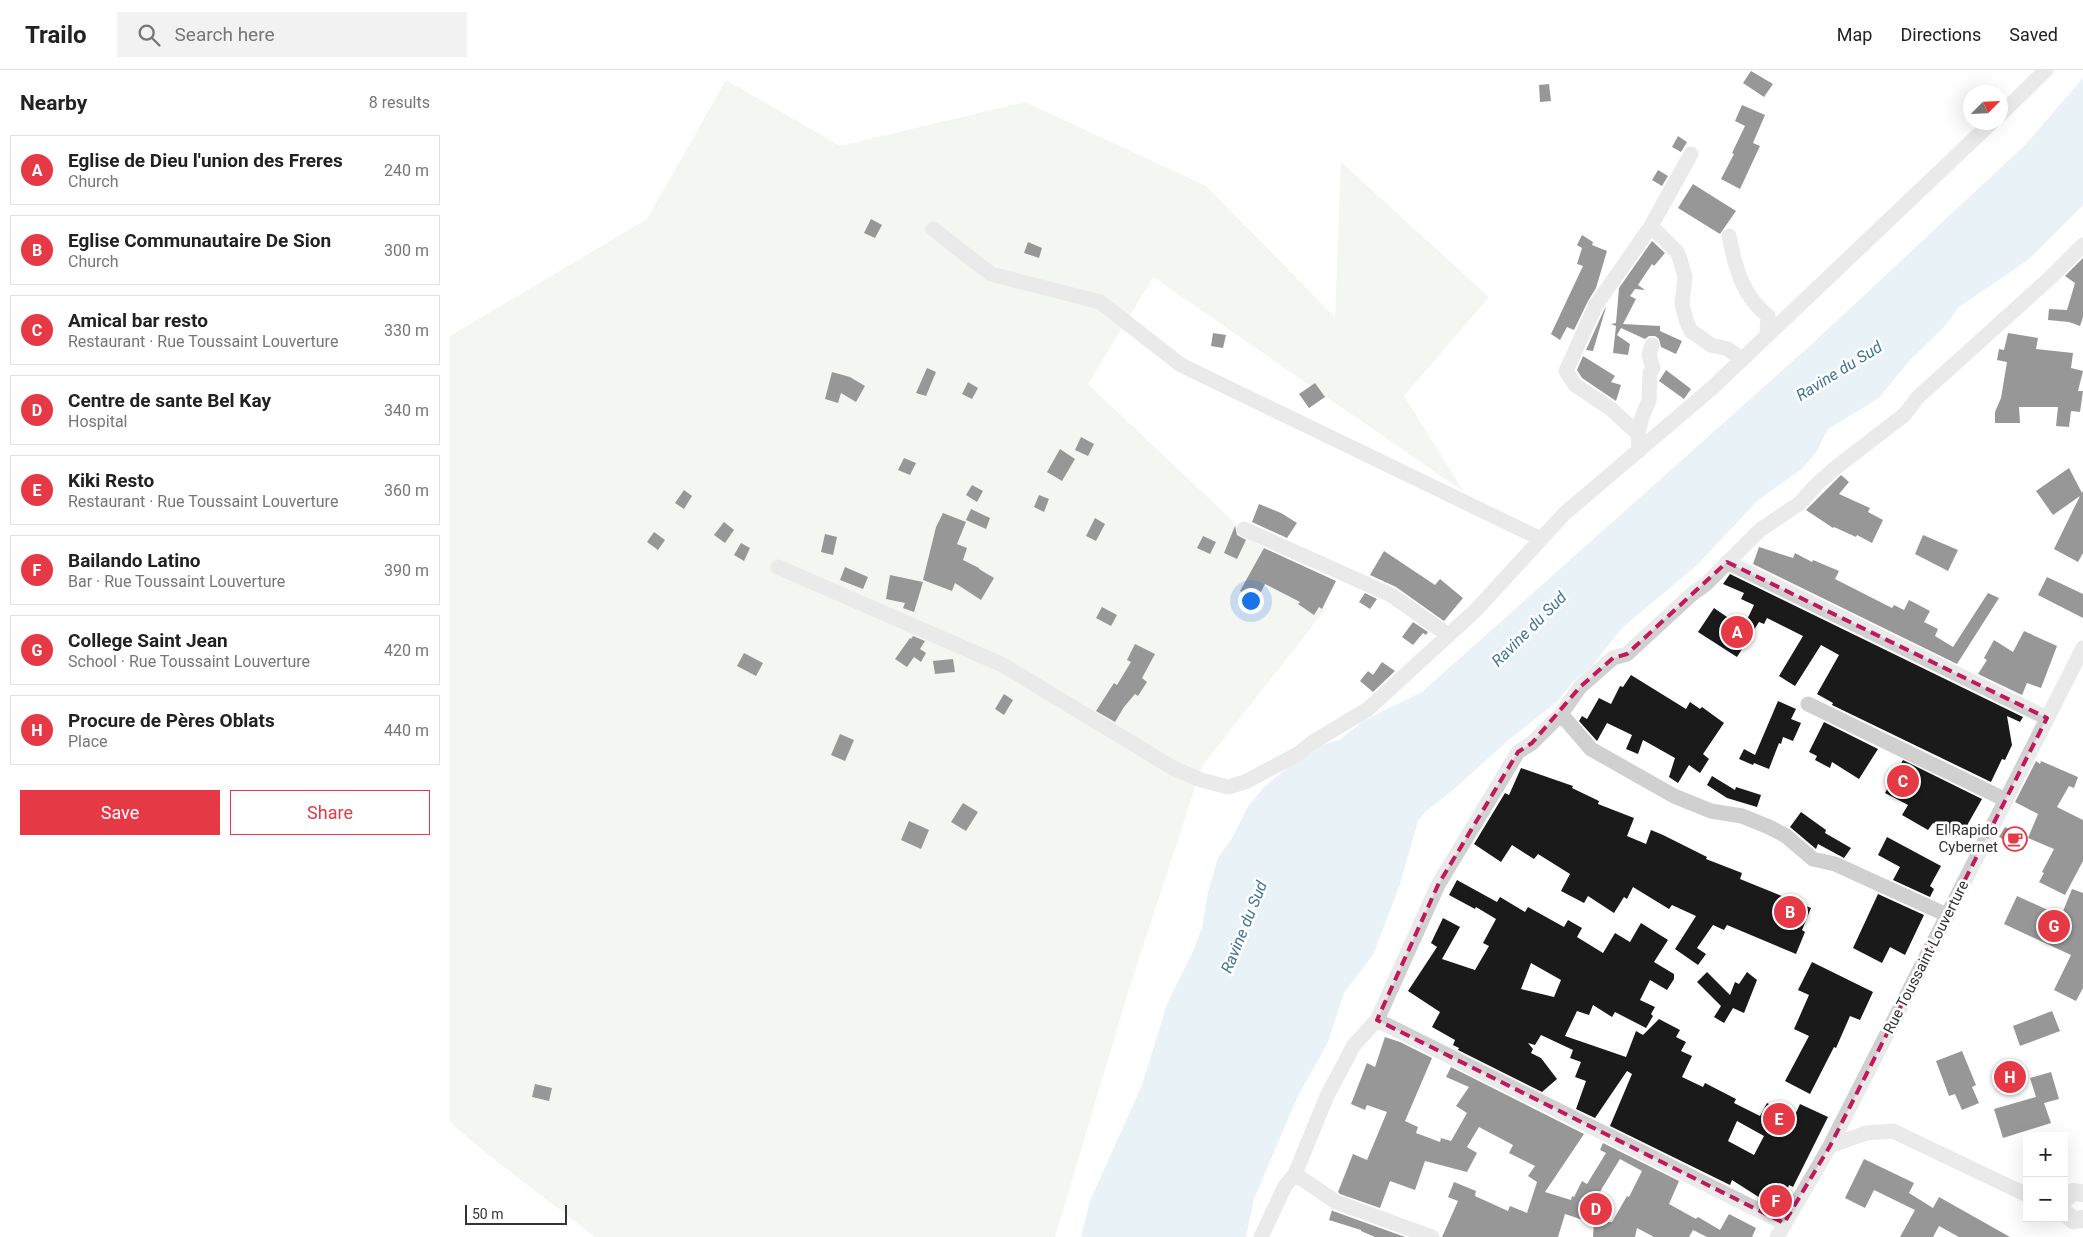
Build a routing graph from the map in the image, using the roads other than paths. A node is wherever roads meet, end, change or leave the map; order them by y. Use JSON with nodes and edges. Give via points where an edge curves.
{"nodes":[{"id":1,"x":2046,"y":70,"type":"edge"},
{"id":2,"x":2008,"y":107,"type":"edge"},
{"id":3,"x":1984,"y":130,"type":"edge"},
{"id":4,"x":1691,"y":154,"type":"dead end"},
{"id":5,"x":1651,"y":226,"type":"junction"},
{"id":6,"x":933,"y":228,"type":"dead end"},
{"id":7,"x":1728,"y":236,"type":"dead end"},
{"id":8,"x":2083,"y":245,"type":"edge"},
{"id":9,"x":1771,"y":332,"type":"junction"},
{"id":10,"x":1652,"y":345,"type":"dead end"},
{"id":11,"x":1742,"y":360,"type":"junction"},
{"id":12,"x":1638,"y":434,"type":"junction"},
{"id":13,"x":1638,"y":451,"type":"junction"},
{"id":14,"x":1244,"y":529,"type":"dead end"},
{"id":15,"x":1541,"y":539,"type":"junction"},
{"id":16,"x":1727,"y":562,"type":"junction"},
{"id":17,"x":778,"y":568,"type":"dead end"},
{"id":18,"x":1448,"y":635,"type":"junction"},
{"id":19,"x":2083,"y":648,"type":"edge"},
{"id":20,"x":1808,"y":704,"type":"dead end"},
{"id":21,"x":1561,"y":714,"type":"junction"},
{"id":22,"x":2047,"y":718,"type":"junction"},
{"id":23,"x":2006,"y":800,"type":"junction"},
{"id":24,"x":1947,"y":916,"type":"junction"},
{"id":25,"x":1378,"y":1020,"type":"junction"},
{"id":26,"x":1830,"y":1146,"type":"junction"},
{"id":27,"x":1294,"y":1174,"type":"junction"},
{"id":28,"x":2083,"y":1192,"type":"edge"},
{"id":29,"x":2023,"y":1193,"type":"edge"},
{"id":30,"x":2068,"y":1196,"type":"edge"},
{"id":31,"x":2068,"y":1216,"type":"edge"},
{"id":32,"x":2083,"y":1219,"type":"edge"},
{"id":33,"x":1784,"y":1223,"type":"junction"},
{"id":34,"x":2083,"y":1231,"type":"edge"},
{"id":35,"x":1260,"y":1237,"type":"edge"},
{"id":36,"x":1432,"y":1237,"type":"edge"},
{"id":37,"x":1777,"y":1237,"type":"edge"}],
"edges":[{"from":1,"to":2,"type":"street"},
{"from":3,"to":9,"type":"street"},
{"from":4,"to":5,"type":"street"},
{"from":5,"to":11,"type":"street","via":[[1680,258],[1685,277],[1682,304],[1691,331],[1711,345],[1728,349]]},
{"from":5,"to":12,"type":"street","via":[[1599,299],[1566,371],[1575,385],[1610,409]]},
{"from":6,"to":15,"type":"street","via":[[991,274],[1100,302],[1181,365]]},
{"from":7,"to":9,"type":"street","via":[[1746,293],[1768,316],[1767,330]]},
{"from":8,"to":16,"type":"street","via":[[1918,397],[1904,415],[1816,484],[1800,503],[1760,530]]},
{"from":9,"to":11,"type":"street"},
{"from":10,"to":12,"type":"street","via":[[1649,354],[1653,368],[1649,400]]},
{"from":11,"to":13,"type":"street","via":[[1704,387]]},
{"from":12,"to":13,"type":"street"},
{"from":13,"to":15,"type":"street","via":[[1564,514]]},
{"from":14,"to":18,"type":"street","via":[[1391,595]]},
{"from":15,"to":18,"type":"street","via":[[1476,610]]},
{"from":16,"to":21,"type":"street","via":[[1627,654],[1613,658],[1580,687]]},
{"from":16,"to":22,"type":"street"},
{"from":17,"to":18,"type":"street","via":[[1003,665],[1173,768],[1228,787],[1262,774],[1368,709]]},
{"from":19,"to":22,"type":"street","name":"Rue Toussaint Louverture"},
{"from":20,"to":23,"type":"street"},
{"from":21,"to":24,"type":"street","via":[[1590,749],[1674,796],[1710,811],[1742,816],[1769,827],[1786,836],[1813,859],[1835,864]]},
{"from":21,"to":25,"type":"street","via":[[1532,743],[1518,752],[1448,868]]},
{"from":22,"to":23,"type":"street","name":"Rue Toussaint Louverture"},
{"from":23,"to":24,"type":"street","name":"Rue Toussaint Louverture"},
{"from":24,"to":26,"type":"street","name":"Rue Toussaint Louverture"},
{"from":25,"to":27,"type":"street","via":[[1354,1045],[1340,1070]]},
{"from":25,"to":33,"type":"street"},
{"from":26,"to":29,"type":"street","via":[[1866,1133],[1893,1131]]},
{"from":26,"to":33,"type":"street","name":"Rue Toussaint Louverture"},
{"from":27,"to":35,"type":"street"},
{"from":27,"to":36,"type":"street","via":[[1336,1202]]},
{"from":28,"to":30,"type":"street","via":[[2073,1192]]},
{"from":31,"to":32,"type":"street","via":[[2072,1220]]},
{"from":32,"to":34,"type":"street"},
{"from":33,"to":37,"type":"street","name":"Rue Toussaint Louverture"}]}
